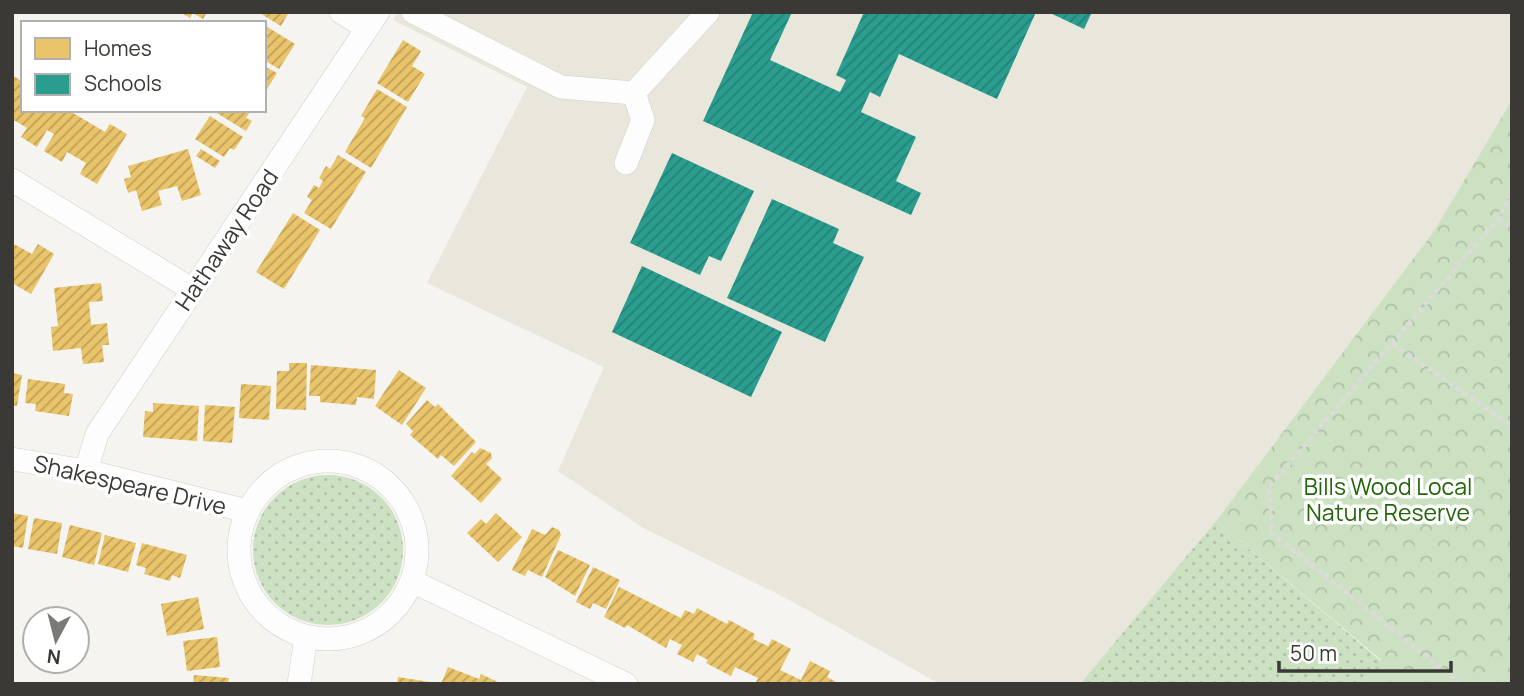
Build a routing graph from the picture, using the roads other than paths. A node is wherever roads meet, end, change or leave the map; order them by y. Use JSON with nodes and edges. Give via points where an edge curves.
{"nodes":[{"id":1,"x":341,"y":12,"type":"edge"},
{"id":2,"x":413,"y":12,"type":"edge"},
{"id":3,"x":708,"y":12,"type":"edge"},
{"id":4,"x":372,"y":20,"type":"edge"},
{"id":5,"x":634,"y":93,"type":"junction"},
{"id":6,"x":626,"y":163,"type":"dead end"},
{"id":7,"x":12,"y":180,"type":"edge"},
{"id":8,"x":193,"y":290,"type":"junction"},
{"id":9,"x":12,"y":459,"type":"edge"},
{"id":10,"x":86,"y":471,"type":"junction"},
{"id":11,"x":247,"y":511,"type":"junction"},
{"id":12,"x":412,"y":581,"type":"junction"},
{"id":13,"x":306,"y":637,"type":"junction"},
{"id":14,"x":299,"y":684,"type":"edge"},
{"id":15,"x":626,"y":684,"type":"edge"}],
"edges":[{"from":1,"to":4,"type":"street"},
{"from":2,"to":5,"type":"street","via":[[561,87]]},
{"from":3,"to":5,"type":"street"},
{"from":4,"to":8,"type":"street","name":"Hathaway Road"},
{"from":5,"to":6,"type":"street","via":[[643,120]]},
{"from":7,"to":8,"type":"street"},
{"from":8,"to":10,"type":"street","name":"Hathaway Road","via":[[97,434]]},
{"from":9,"to":10,"type":"street","name":"Shakespeare Drive"},
{"from":10,"to":11,"type":"street","name":"Shakespeare Drive"},
{"from":11,"to":12,"type":"street","name":"Shakespeare Drive","via":[[270,482],[302,464],[351,464],[374,473],[407,509],[417,556]]},
{"from":11,"to":13,"type":"street","name":"Shakespeare Drive","via":[[239,536],[239,563],[247,588],[261,610]]},
{"from":12,"to":13,"type":"street","name":"Shakespeare Drive","via":[[381,622],[332,639]]},
{"from":12,"to":15,"type":"street"},
{"from":13,"to":14,"type":"street"}]}
